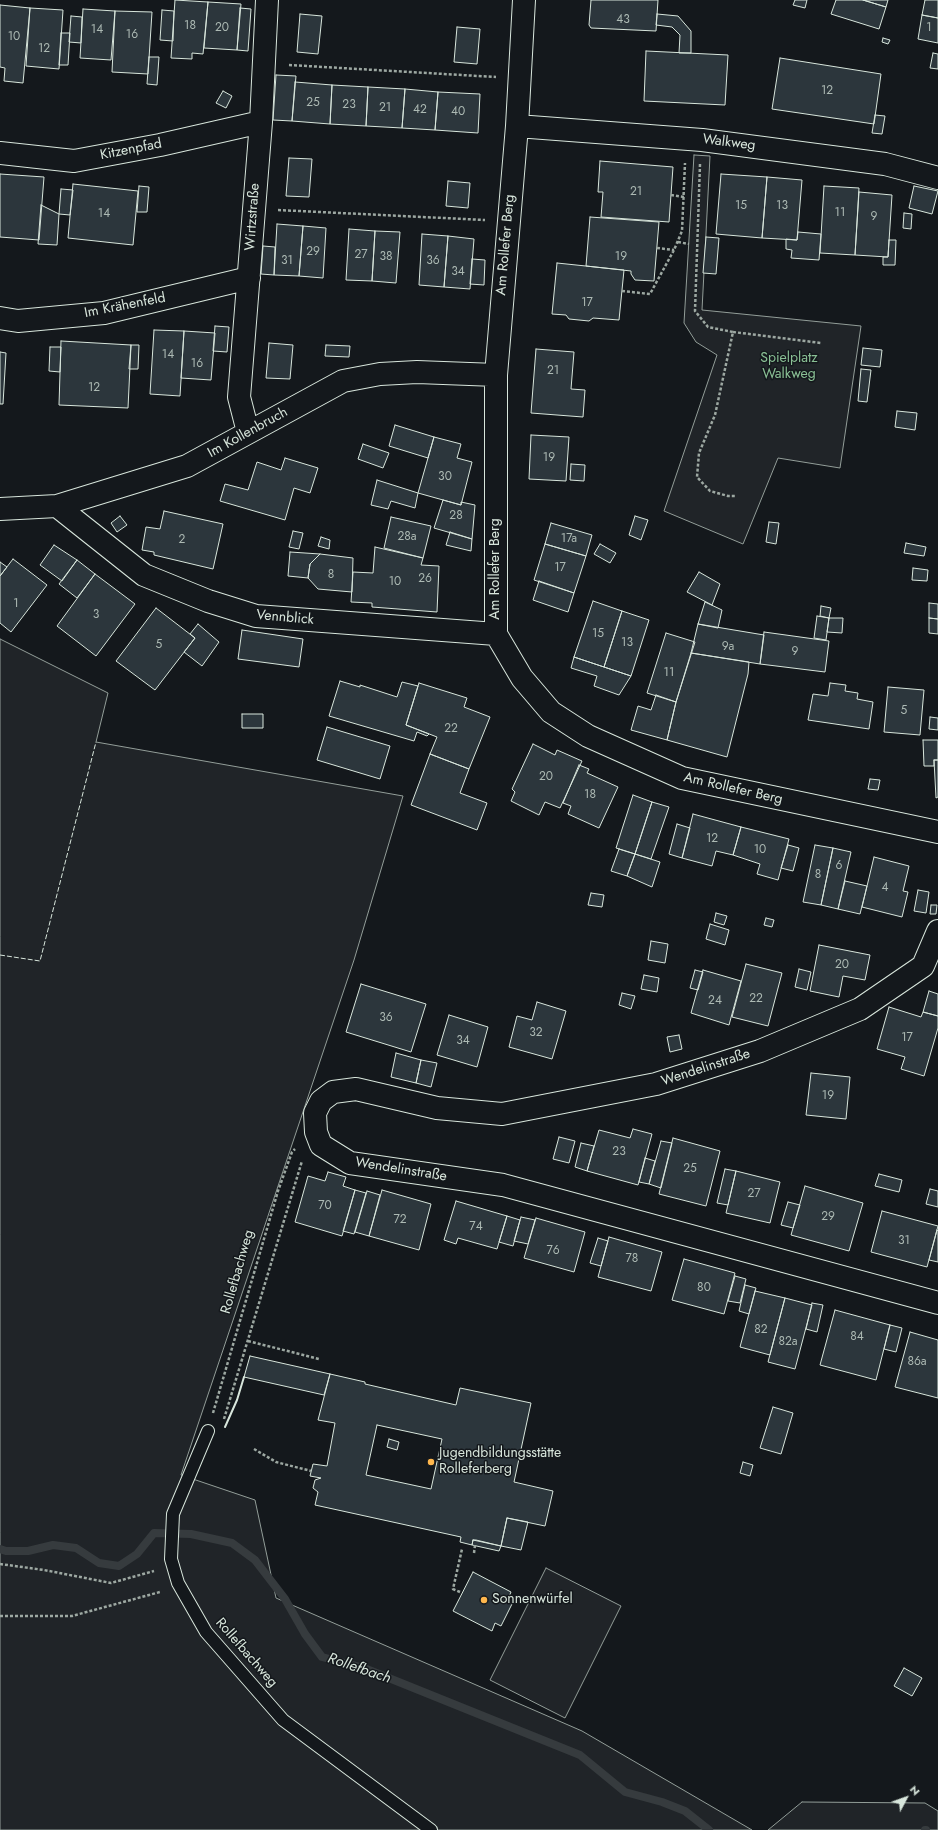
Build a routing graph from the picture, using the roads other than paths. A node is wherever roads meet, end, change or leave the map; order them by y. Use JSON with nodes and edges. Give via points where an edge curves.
{"nodes":[{"id":1,"x":267,"y":0,"type":"edge"},
{"id":2,"x":524,"y":0,"type":"edge"},
{"id":3,"x":261,"y":122,"type":"junction"},
{"id":4,"x":517,"y":126,"type":"junction"},
{"id":5,"x":0,"y":153,"type":"edge"},
{"id":6,"x":938,"y":178,"type":"edge"},
{"id":7,"x":249,"y":278,"type":"junction"},
{"id":8,"x":0,"y":318,"type":"edge"},
{"id":9,"x":496,"y":375,"type":"junction"},
{"id":10,"x":248,"y":432,"type":"junction"},
{"id":11,"x":57,"y":506,"type":"junction"},
{"id":12,"x":0,"y":509,"type":"edge"},
{"id":13,"x":496,"y":634,"type":"junction"},
{"id":14,"x":938,"y":832,"type":"edge"},
{"id":15,"x":938,"y":931,"type":"edge"},
{"id":16,"x":930,"y":968,"type":"edge"},
{"id":17,"x":938,"y":1303,"type":"edge"},
{"id":18,"x":208,"y":1431,"type":"road end"},
{"id":19,"x":431,"y":1830,"type":"edge"}],
"edges":[{"from":1,"to":3,"type":"street","name":"Wirtzstraße"},
{"from":2,"to":4,"type":"street","name":"Am Rollefer Berg"},
{"from":3,"to":5,"type":"street","name":"Kitzenpfad","via":[[74,161]]},
{"from":3,"to":7,"type":"street","name":"Wirtzstraße"},
{"from":4,"to":6,"type":"street","name":"Walkweg","via":[[694,139],[886,164]]},
{"from":4,"to":9,"type":"street","name":"Am Rollefer Berg"},
{"from":7,"to":8,"type":"street","name":"Im Krähenfeld","via":[[104,314],[18,321]]},
{"from":7,"to":10,"type":"street","name":"Wirtzstraße","via":[[239,397]]},
{"from":9,"to":10,"type":"street","name":"Im Kollenbruch","via":[[417,372],[380,374],[343,381]]},
{"from":9,"to":13,"type":"street","name":"Am Rollefer Berg"},
{"from":10,"to":11,"type":"street","name":"Im Kollenbruch","via":[[187,466]]},
{"from":11,"to":12,"type":"street","name":"Im Kollenbruch"},
{"from":11,"to":13,"type":"street","name":"Vennblick","via":[[144,575],[208,601],[256,616]]},
{"from":13,"to":14,"type":"street","name":"Am Rollefer Berg","via":[[522,678],[551,712],[588,736],[617,749],[682,778]]},
{"from":15,"to":16,"type":"street","name":"Wendelinstraße"},
{"from":16,"to":17,"type":"street","name":"Wendelinstraße","via":[[860,1009],[760,1051],[656,1084],[502,1114],[438,1108],[356,1089],[333,1092],[321,1101],[315,1113],[318,1138],[350,1163],[503,1185]]},
{"from":18,"to":19,"type":"lane","name":"Rollefbachweg","via":[[173,1514],[172,1562],[178,1583],[206,1632],[283,1720]]}]}
